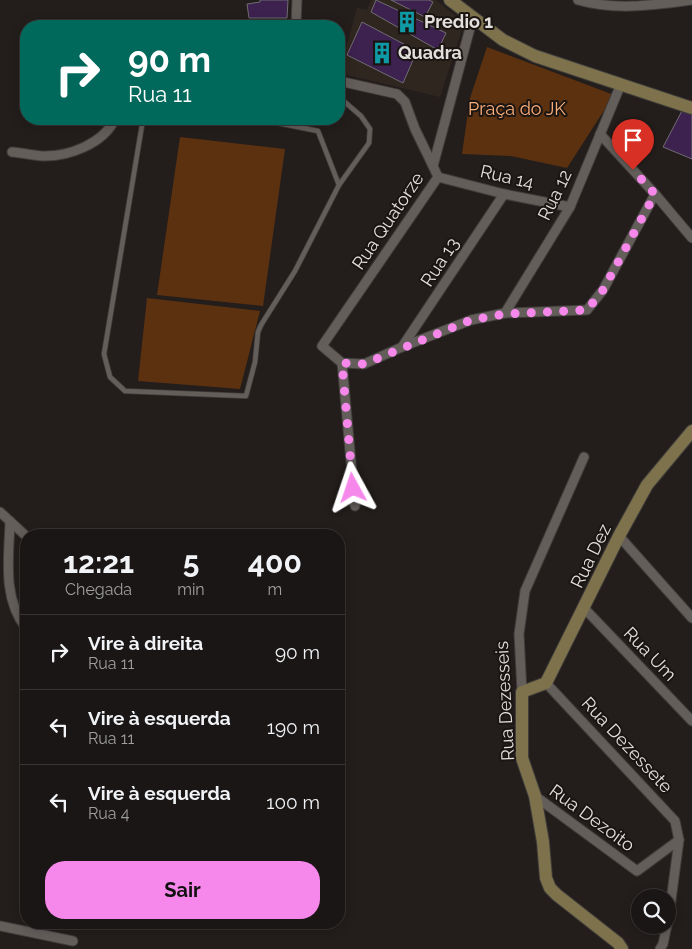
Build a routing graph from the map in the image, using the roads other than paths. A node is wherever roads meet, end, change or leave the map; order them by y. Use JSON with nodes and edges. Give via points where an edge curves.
{"nodes":[{"id":1,"x":297,"y":0,"type":"edge"},
{"id":2,"x":450,"y":0,"type":"edge"},
{"id":3,"x":581,"y":0,"type":"edge"},
{"id":4,"x":692,"y":0,"type":"edge"},
{"id":5,"x":473,"y":17,"type":"junction"},
{"id":6,"x":296,"y":20,"type":"edge"},
{"id":7,"x":345,"y":82,"type":"edge"},
{"id":8,"x":621,"y":84,"type":"junction"},
{"id":9,"x":345,"y":103,"type":"edge"},
{"id":10,"x":692,"y":108,"type":"edge"},
{"id":11,"x":112,"y":125,"type":"edge"},
{"id":12,"x":142,"y":125,"type":"edge"},
{"id":13,"x":288,"y":125,"type":"edge"},
{"id":14,"x":600,"y":134,"type":"junction"},
{"id":15,"x":12,"y":152,"type":"dead end"},
{"id":16,"x":433,"y":166,"type":"junction"},
{"id":17,"x":438,"y":177,"type":"junction"},
{"id":18,"x":339,"y":185,"type":"junction"},
{"id":19,"x":504,"y":194,"type":"junction"},
{"id":20,"x":655,"y":194,"type":"junction"},
{"id":21,"x":570,"y":207,"type":"junction"},
{"id":22,"x":692,"y":238,"type":"edge"},
{"id":23,"x":505,"y":314,"type":"junction"},
{"id":24,"x":402,"y":347,"type":"junction"},
{"id":25,"x":342,"y":363,"type":"junction"},
{"id":26,"x":692,"y":431,"type":"edge"},
{"id":27,"x":584,"y":458,"type":"dead end"},
{"id":28,"x":355,"y":506,"type":"dead end"},
{"id":29,"x":0,"y":512,"type":"edge"},
{"id":30,"x":10,"y":521,"type":"junction"},
{"id":31,"x":20,"y":530,"type":"edge"},
{"id":32,"x":619,"y":536,"type":"junction"},
{"id":33,"x":584,"y":608,"type":"junction"},
{"id":34,"x":692,"y":618,"type":"edge"},
{"id":35,"x":20,"y":621,"type":"edge"},
{"id":36,"x":546,"y":683,"type":"junction"},
{"id":37,"x":522,"y":692,"type":"junction"},
{"id":38,"x":692,"y":721,"type":"edge"},
{"id":39,"x":535,"y":796,"type":"junction"},
{"id":40,"x":679,"y":840,"type":"junction"},
{"id":41,"x":672,"y":889,"type":"edge"},
{"id":42,"x":0,"y":926,"type":"edge"},
{"id":43,"x":664,"y":934,"type":"edge"},
{"id":44,"x":72,"y":941,"type":"dead end"},
{"id":45,"x":622,"y":949,"type":"edge"},
{"id":46,"x":660,"y":949,"type":"edge"}],
"edges":[{"from":1,"to":6,"type":"street"},
{"from":2,"to":5,"type":"street"},
{"from":3,"to":4,"type":"street","via":[[613,7]]},
{"from":5,"to":8,"type":"street","via":[[503,40],[535,56]]},
{"from":5,"to":16,"type":"street","name":"Rua Quatorze"},
{"from":7,"to":16,"type":"street","via":[[397,94],[405,102]]},
{"from":8,"to":10,"type":"street"},
{"from":8,"to":14,"type":"street","name":"Rua 12"},
{"from":9,"to":18,"type":"lane","via":[[370,129],[369,143]]},
{"from":11,"to":15,"type":"street","via":[[95,141],[72,152],[44,156]]},
{"from":12,"to":18,"type":"lane","via":[[104,354],[110,377],[125,391],[246,396],[261,325],[295,271]]},
{"from":13,"to":18,"type":"lane","via":[[318,131]]},
{"from":14,"to":20,"type":"street"},
{"from":14,"to":21,"type":"street","name":"Rua 12"},
{"from":16,"to":17,"type":"street","name":"Rua Quatorze"},
{"from":17,"to":19,"type":"street","name":"Rua 14"},
{"from":17,"to":25,"type":"street","name":"Rua Quatorze","via":[[322,346]]},
{"from":19,"to":21,"type":"street","name":"Rua 14"},
{"from":19,"to":24,"type":"street","name":"Rua 13"},
{"from":20,"to":22,"type":"street"},
{"from":20,"to":23,"type":"street","via":[[603,290],[587,310]]},
{"from":21,"to":23,"type":"street","name":"Rua 12"},
{"from":23,"to":24,"type":"street","via":[[471,320]]},
{"from":24,"to":25,"type":"street","via":[[364,364]]},
{"from":25,"to":28,"type":"street"},
{"from":26,"to":32,"type":"street","name":"Rua Dez","via":[[647,485]]},
{"from":27,"to":37,"type":"street","name":"Rua Dezesseis","via":[[525,591],[519,634]]},
{"from":29,"to":30,"type":"street"},
{"from":30,"to":31,"type":"street"},
{"from":30,"to":35,"type":"street","via":[[8,585]]},
{"from":32,"to":33,"type":"street","name":"Rua Dez"},
{"from":32,"to":34,"type":"street"},
{"from":33,"to":36,"type":"street","name":"Rua Dez"},
{"from":33,"to":38,"type":"street","name":"Rua Um"},
{"from":36,"to":37,"type":"street"},
{"from":36,"to":40,"type":"street","name":"Rua Dezessete","via":[[675,821]]},
{"from":37,"to":39,"type":"street","name":"Rua Dezesseis","via":[[522,758]]},
{"from":39,"to":40,"type":"street","name":"Rua Dezoito","via":[[637,870]]},
{"from":39,"to":45,"type":"street","name":"Rua Dezesseis","via":[[550,888]]},
{"from":40,"to":41,"type":"street","name":"Rua Dezessete"},
{"from":42,"to":44,"type":"street"},
{"from":43,"to":46,"type":"street","name":"Rua Dezessete"}]}
